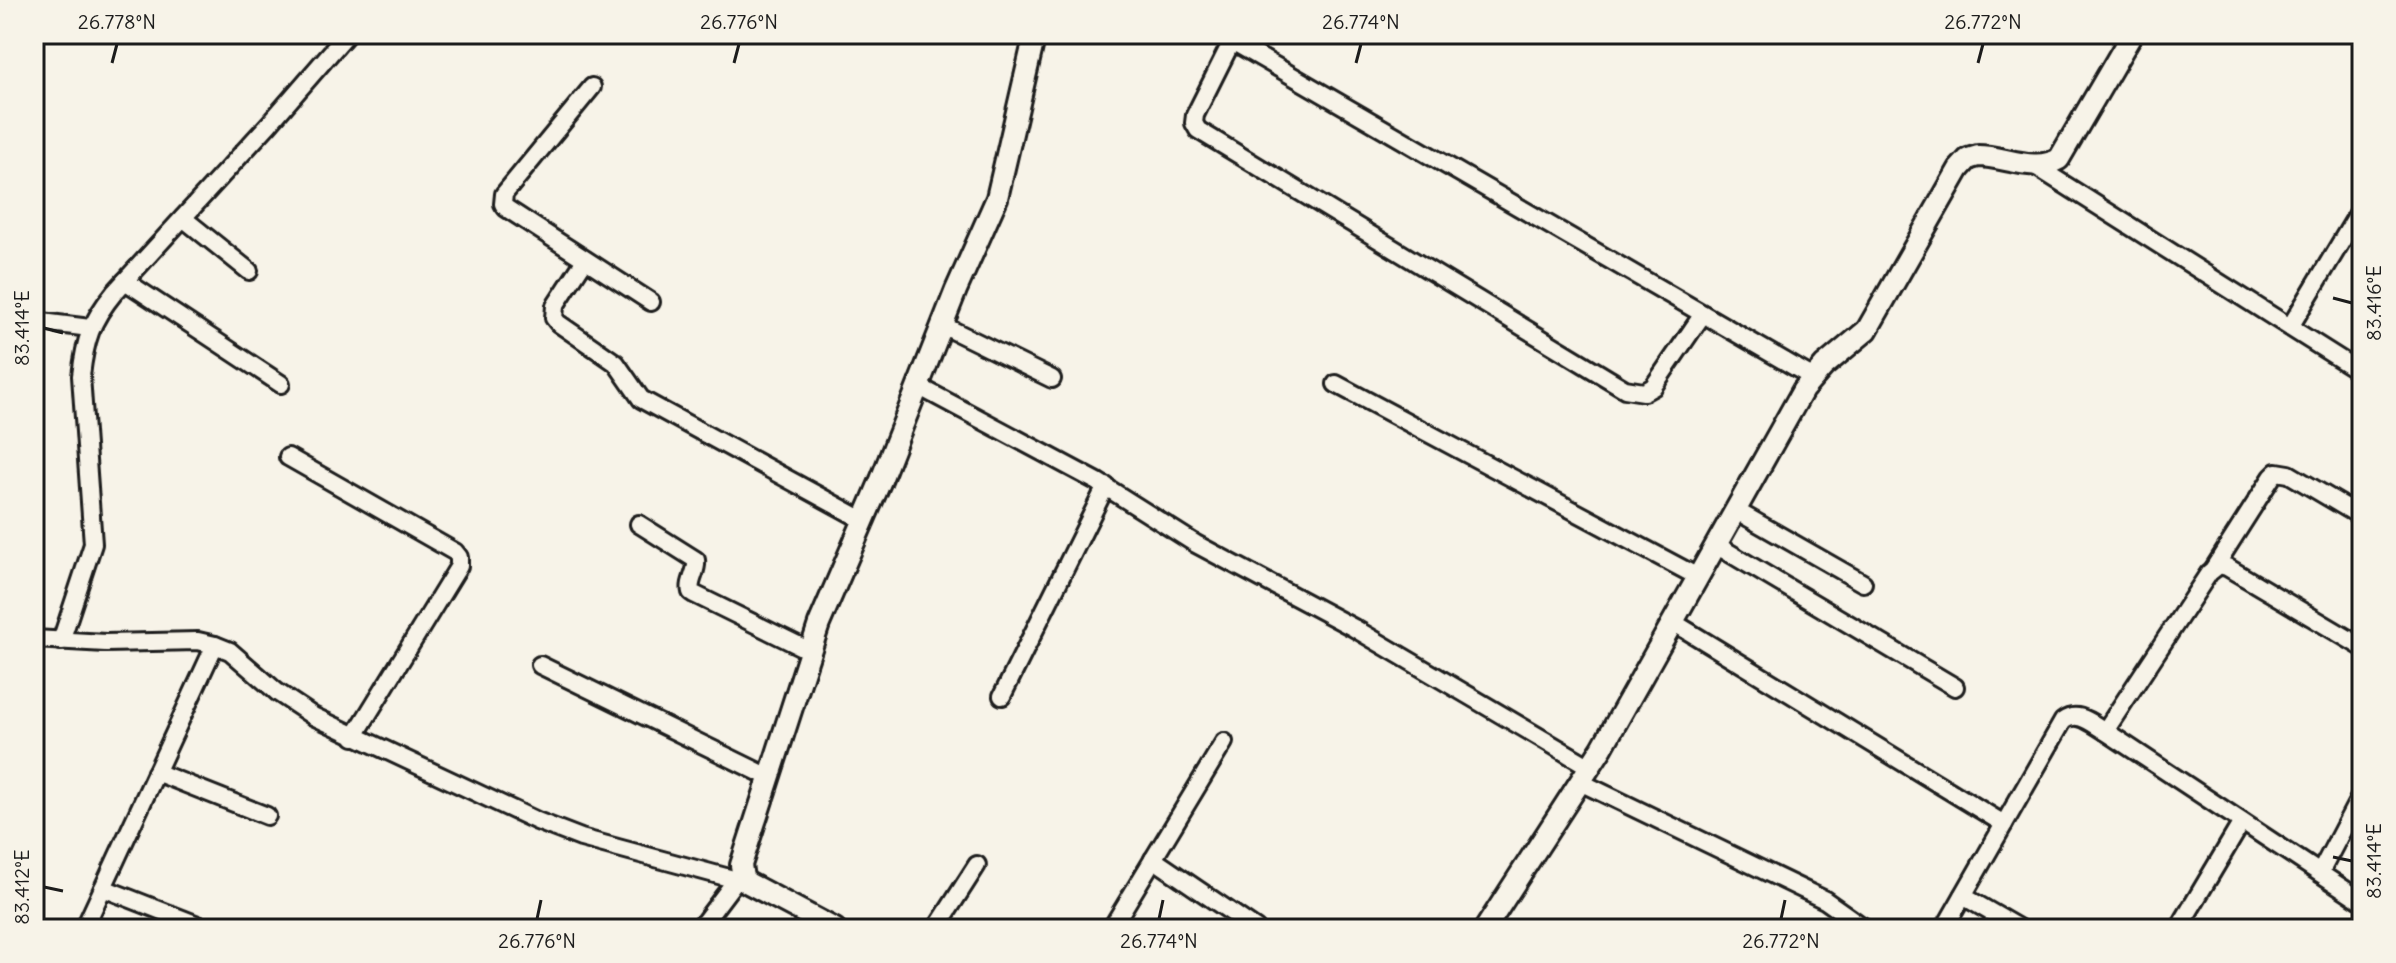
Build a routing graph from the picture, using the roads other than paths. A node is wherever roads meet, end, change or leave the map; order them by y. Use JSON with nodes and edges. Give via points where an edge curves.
{"nodes":[{"id":1,"x":1035,"y":34,"type":"edge"},
{"id":2,"x":2132,"y":34,"type":"edge"},
{"id":3,"x":343,"y":35,"type":"edge"},
{"id":4,"x":1226,"y":38,"type":"edge"},
{"id":5,"x":592,"y":87,"type":"dead end"},
{"id":6,"x":2032,"y":164,"type":"junction"},
{"id":7,"x":2362,"y":207,"type":"edge"},
{"id":8,"x":183,"y":218,"type":"junction"},
{"id":9,"x":585,"y":260,"type":"junction"},
{"id":10,"x":249,"y":271,"type":"dead end"},
{"id":11,"x":125,"y":281,"type":"junction"},
{"id":12,"x":651,"y":302,"type":"dead end"},
{"id":13,"x":1703,"y":314,"type":"junction"},
{"id":14,"x":34,"y":321,"type":"edge"},
{"id":15,"x":942,"y":325,"type":"junction"},
{"id":16,"x":2290,"y":327,"type":"junction"},
{"id":17,"x":90,"y":328,"type":"junction"},
{"id":18,"x":2362,"y":373,"type":"edge"},
{"id":19,"x":1812,"y":377,"type":"junction"},
{"id":20,"x":1052,"y":379,"type":"dead end"},
{"id":21,"x":281,"y":384,"type":"dead end"},
{"id":22,"x":1336,"y":384,"type":"dead end"},
{"id":23,"x":918,"y":386,"type":"junction"},
{"id":24,"x":288,"y":457,"type":"dead end"},
{"id":25,"x":1106,"y":486,"type":"junction"},
{"id":26,"x":1735,"y":510,"type":"junction"},
{"id":27,"x":2362,"y":517,"type":"edge"},
{"id":28,"x":863,"y":520,"type":"junction"},
{"id":29,"x":639,"y":524,"type":"dead end"},
{"id":30,"x":1716,"y":545,"type":"junction"},
{"id":31,"x":2214,"y":568,"type":"junction"},
{"id":32,"x":1698,"y":577,"type":"junction"},
{"id":33,"x":1863,"y":583,"type":"dead end"},
{"id":34,"x":1673,"y":622,"type":"junction"},
{"id":35,"x":34,"y":639,"type":"edge"},
{"id":36,"x":61,"y":641,"type":"junction"},
{"id":37,"x":215,"y":645,"type":"junction"},
{"id":38,"x":2362,"y":647,"type":"edge"},
{"id":39,"x":810,"y":651,"type":"junction"},
{"id":40,"x":540,"y":665,"type":"dead end"},
{"id":41,"x":1955,"y":687,"type":"dead end"},
{"id":42,"x":1002,"y":696,"type":"dead end"},
{"id":43,"x":2105,"y":731,"type":"junction"},
{"id":44,"x":354,"y":737,"type":"junction"},
{"id":45,"x":1224,"y":742,"type":"dead end"},
{"id":46,"x":156,"y":772,"type":"junction"},
{"id":47,"x":1585,"y":775,"type":"junction"},
{"id":48,"x":769,"y":777,"type":"junction"},
{"id":49,"x":2362,"y":793,"type":"edge"},
{"id":50,"x":267,"y":816,"type":"dead end"},
{"id":51,"x":2242,"y":822,"type":"junction"},
{"id":52,"x":2004,"y":824,"type":"junction"},
{"id":53,"x":1153,"y":859,"type":"junction"},
{"id":54,"x":977,"y":865,"type":"dead end"},
{"id":55,"x":2320,"y":873,"type":"junction"},
{"id":56,"x":742,"y":881,"type":"junction"},
{"id":57,"x":103,"y":888,"type":"junction"},
{"id":58,"x":1963,"y":896,"type":"junction"},
{"id":59,"x":2362,"y":901,"type":"edge"},
{"id":60,"x":2183,"y":921,"type":"dead end"},
{"id":61,"x":84,"y":929,"type":"edge"},
{"id":62,"x":208,"y":929,"type":"edge"},
{"id":63,"x":699,"y":929,"type":"edge"},
{"id":64,"x":835,"y":929,"type":"edge"},
{"id":65,"x":936,"y":929,"type":"edge"},
{"id":66,"x":1111,"y":929,"type":"edge"},
{"id":67,"x":1256,"y":929,"type":"edge"},
{"id":68,"x":1485,"y":929,"type":"edge"},
{"id":69,"x":1866,"y":929,"type":"edge"},
{"id":70,"x":1944,"y":929,"type":"edge"},
{"id":71,"x":2020,"y":929,"type":"edge"}],
"edges":[{"from":1,"to":15,"type":"street","via":[[997,198]]},
{"from":2,"to":6,"type":"street","via":[[2059,159]]},
{"from":3,"to":8,"type":"street"},
{"from":4,"to":13,"type":"street"},
{"from":4,"to":13,"type":"street","via":[[1195,115],[1198,130],[1625,389],[1644,392],[1653,387]]},
{"from":5,"to":9,"type":"street","via":[[502,199],[506,208]]},
{"from":6,"to":16,"type":"street"},
{"from":6,"to":19,"type":"street","via":[[1989,156],[1968,159],[1867,330]]},
{"from":7,"to":16,"type":"street"},
{"from":8,"to":10,"type":"street"},
{"from":8,"to":11,"type":"street"},
{"from":9,"to":12,"type":"street"},
{"from":9,"to":28,"type":"street","via":[[555,306],[558,323],[616,363],[641,399]]},
{"from":11,"to":17,"type":"street"},
{"from":11,"to":21,"type":"street"},
{"from":13,"to":19,"type":"street"},
{"from":14,"to":17,"type":"street"},
{"from":15,"to":20,"type":"street"},
{"from":15,"to":23,"type":"street"},
{"from":16,"to":18,"type":"street"},
{"from":17,"to":36,"type":"street","via":[[81,376],[93,544]]},
{"from":19,"to":26,"type":"street"},
{"from":22,"to":32,"type":"street"},
{"from":23,"to":25,"type":"street"},
{"from":23,"to":28,"type":"street"},
{"from":24,"to":44,"type":"street","via":[[459,557],[459,566]]},
{"from":25,"to":42,"type":"street"},
{"from":25,"to":47,"type":"street","via":[[1196,544],[1354,628]]},
{"from":26,"to":30,"type":"street"},
{"from":26,"to":33,"type":"street"},
{"from":27,"to":31,"type":"street","via":[[2277,472]]},
{"from":28,"to":39,"type":"street"},
{"from":29,"to":39,"type":"street","via":[[696,560],[691,592]]},
{"from":30,"to":32,"type":"street"},
{"from":30,"to":41,"type":"street"},
{"from":31,"to":38,"type":"street","via":[[2227,567]]},
{"from":31,"to":43,"type":"street"},
{"from":32,"to":34,"type":"street"},
{"from":34,"to":47,"type":"street"},
{"from":34,"to":52,"type":"street"},
{"from":35,"to":36,"type":"street"},
{"from":36,"to":37,"type":"street"},
{"from":37,"to":44,"type":"street","via":[[230,651],[297,707]]},
{"from":37,"to":46,"type":"street"},
{"from":39,"to":48,"type":"street"},
{"from":40,"to":48,"type":"street"},
{"from":43,"to":51,"type":"street"},
{"from":43,"to":52,"type":"street","via":[[2076,715],[2063,721]]},
{"from":44,"to":56,"type":"street","via":[[559,830]]},
{"from":45,"to":53,"type":"street"},
{"from":46,"to":50,"type":"street"},
{"from":46,"to":57,"type":"street"},
{"from":47,"to":68,"type":"street"},
{"from":47,"to":69,"type":"street","via":[[1825,900]]},
{"from":48,"to":56,"type":"street","via":[[741,865]]},
{"from":49,"to":55,"type":"street"},
{"from":51,"to":55,"type":"street"},
{"from":51,"to":60,"type":"street"},
{"from":52,"to":58,"type":"street"},
{"from":53,"to":66,"type":"street"},
{"from":53,"to":67,"type":"street"},
{"from":54,"to":65,"type":"street"},
{"from":55,"to":59,"type":"street"},
{"from":56,"to":63,"type":"street"},
{"from":56,"to":64,"type":"street"},
{"from":57,"to":61,"type":"street"},
{"from":57,"to":62,"type":"street"},
{"from":58,"to":70,"type":"street"},
{"from":58,"to":71,"type":"street"}]}
